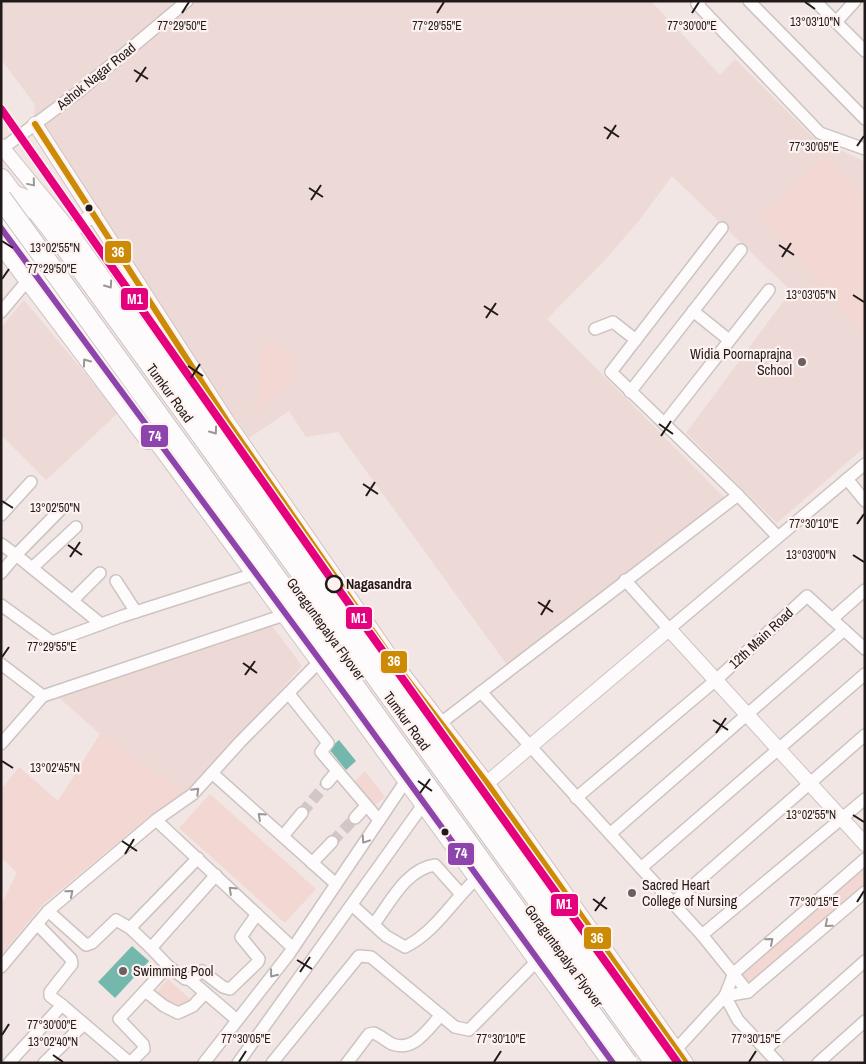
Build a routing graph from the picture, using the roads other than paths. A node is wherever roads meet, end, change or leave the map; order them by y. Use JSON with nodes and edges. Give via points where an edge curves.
{"nodes":[{"id":1,"x":187,"y":1,"type":"edge"},
{"id":2,"x":700,"y":1,"type":"edge"},
{"id":3,"x":749,"y":1,"type":"edge"},
{"id":4,"x":815,"y":1,"type":"edge"},
{"id":5,"x":855,"y":1,"type":"edge"},
{"id":6,"x":836,"y":22,"type":"junction"},
{"id":7,"x":865,"y":51,"type":"edge"},
{"id":8,"x":865,"y":120,"type":"edge"},
{"id":9,"x":35,"y":124,"type":"junction"},
{"id":10,"x":2,"y":147,"type":"edge"},
{"id":11,"x":865,"y":149,"type":"edge"},
{"id":12,"x":5,"y":190,"type":"edge"},
{"id":13,"x":94,"y":214,"type":"junction"},
{"id":14,"x":1,"y":228,"type":"edge"},
{"id":15,"x":722,"y":228,"type":"dead end"},
{"id":16,"x":70,"y":231,"type":"junction"},
{"id":17,"x":1,"y":247,"type":"edge"},
{"id":18,"x":741,"y":250,"type":"dead end"},
{"id":19,"x":27,"y":281,"type":"junction"},
{"id":20,"x":769,"y":290,"type":"dead end"},
{"id":21,"x":693,"y":311,"type":"junction"},
{"id":22,"x":1,"y":312,"type":"edge"},
{"id":23,"x":595,"y":329,"type":"dead end"},
{"id":24,"x":636,"y":340,"type":"junction"},
{"id":25,"x":729,"y":340,"type":"junction"},
{"id":26,"x":630,"y":392,"type":"junction"},
{"id":27,"x":664,"y":424,"type":"junction"},
{"id":28,"x":865,"y":464,"type":"edge"},
{"id":29,"x":847,"y":479,"type":"junction"},
{"id":30,"x":31,"y":482,"type":"dead end"},
{"id":31,"x":738,"y":495,"type":"junction"},
{"id":32,"x":865,"y":501,"type":"edge"},
{"id":33,"x":61,"y":509,"type":"dead end"},
{"id":34,"x":1,"y":515,"type":"edge"},
{"id":35,"x":76,"y":528,"type":"dead end"},
{"id":36,"x":778,"y":537,"type":"junction"},
{"id":37,"x":1,"y":544,"type":"edge"},
{"id":38,"x":16,"y":555,"type":"junction"},
{"id":39,"x":32,"y":568,"type":"junction"},
{"id":40,"x":1,"y":573,"type":"edge"},
{"id":41,"x":100,"y":573,"type":"dead end"},
{"id":42,"x":248,"y":576,"type":"junction"},
{"id":43,"x":625,"y":580,"type":"junction"},
{"id":44,"x":116,"y":582,"type":"dead end"},
{"id":45,"x":865,"y":590,"type":"edge"},
{"id":46,"x":73,"y":600,"type":"junction"},
{"id":47,"x":1,"y":605,"type":"edge"},
{"id":48,"x":136,"y":612,"type":"junction"},
{"id":49,"x":278,"y":617,"type":"junction"},
{"id":50,"x":832,"y":619,"type":"junction"},
{"id":51,"x":101,"y":624,"type":"junction"},
{"id":52,"x":669,"y":629,"type":"junction"},
{"id":53,"x":844,"y":630,"type":"junction"},
{"id":54,"x":865,"y":649,"type":"edge"},
{"id":55,"x":314,"y":666,"type":"junction"},
{"id":56,"x":3,"y":670,"type":"edge"},
{"id":57,"x":865,"y":674,"type":"edge"},
{"id":58,"x":716,"y":680,"type":"junction"},
{"id":59,"x":480,"y":692,"type":"junction"},
{"id":60,"x":289,"y":694,"type":"junction"},
{"id":61,"x":43,"y":696,"type":"junction"},
{"id":62,"x":746,"y":714,"type":"junction"},
{"id":63,"x":442,"y":722,"type":"junction"},
{"id":64,"x":429,"y":732,"type":"junction"},
{"id":65,"x":865,"y":735,"type":"edge"},
{"id":66,"x":1,"y":744,"type":"edge"},
{"id":67,"x":530,"y":746,"type":"junction"},
{"id":68,"x":778,"y":749,"type":"junction"},
{"id":69,"x":337,"y":771,"type":"junction"},
{"id":70,"x":212,"y":773,"type":"junction"},
{"id":71,"x":327,"y":783,"type":"tunnel mouth"},
{"id":72,"x":487,"y":783,"type":"junction"},
{"id":73,"x":809,"y":783,"type":"junction"},
{"id":74,"x":402,"y":785,"type":"junction"},
{"id":75,"x":576,"y":798,"type":"junction"},
{"id":76,"x":865,"y":799,"type":"edge"},
{"id":77,"x":366,"y":806,"type":"junction"},
{"id":78,"x":420,"y":809,"type":"junction"},
{"id":79,"x":302,"y":813,"type":"tunnel mouth"},
{"id":80,"x":354,"y":818,"type":"tunnel mouth"},
{"id":81,"x":156,"y":820,"type":"junction"},
{"id":82,"x":379,"y":820,"type":"junction"},
{"id":83,"x":842,"y":820,"type":"junction"},
{"id":84,"x":610,"y":834,"type":"junction"},
{"id":85,"x":283,"y":836,"type":"junction"},
{"id":86,"x":332,"y":842,"type":"tunnel mouth"},
{"id":87,"x":865,"y":844,"type":"edge"},
{"id":88,"x":198,"y":858,"type":"junction"},
{"id":89,"x":865,"y":859,"type":"edge"},
{"id":90,"x":312,"y":863,"type":"junction"},
{"id":91,"x":641,"y":868,"type":"junction"},
{"id":92,"x":216,"y":875,"type":"junction"},
{"id":93,"x":474,"y":881,"type":"junction"},
{"id":94,"x":336,"y":884,"type":"junction"},
{"id":95,"x":865,"y":892,"type":"edge"},
{"id":96,"x":460,"y":893,"type":"junction"},
{"id":97,"x":673,"y":903,"type":"junction"},
{"id":98,"x":352,"y":905,"type":"junction"},
{"id":99,"x":48,"y":911,"type":"junction"},
{"id":100,"x":257,"y":914,"type":"junction"},
{"id":101,"x":37,"y":924,"type":"junction"},
{"id":102,"x":374,"y":924,"type":"junction"},
{"id":103,"x":130,"y":928,"type":"junction"},
{"id":104,"x":702,"y":935,"type":"junction"},
{"id":105,"x":151,"y":948,"type":"junction"},
{"id":106,"x":293,"y":948,"type":"junction"},
{"id":107,"x":865,"y":961,"type":"edge"},
{"id":108,"x":533,"y":965,"type":"junction"},
{"id":109,"x":168,"y":966,"type":"junction"},
{"id":110,"x":1,"y":967,"type":"edge"},
{"id":111,"x":734,"y":973,"type":"junction"},
{"id":112,"x":189,"y":980,"type":"junction"},
{"id":113,"x":145,"y":991,"type":"junction"},
{"id":114,"x":748,"y":992,"type":"junction"},
{"id":115,"x":205,"y":993,"type":"junction"},
{"id":116,"x":725,"y":996,"type":"junction"},
{"id":117,"x":62,"y":1005,"type":"junction"},
{"id":118,"x":440,"y":1015,"type":"junction"},
{"id":119,"x":238,"y":1020,"type":"junction"},
{"id":120,"x":865,"y":1021,"type":"edge"},
{"id":121,"x":84,"y":1024,"type":"junction"},
{"id":122,"x":629,"y":1026,"type":"junction"},
{"id":123,"x":766,"y":1049,"type":"junction"},
{"id":124,"x":676,"y":1050,"type":"junction"},
{"id":125,"x":603,"y":1054,"type":"edge"},
{"id":126,"x":122,"y":1060,"type":"edge"},
{"id":127,"x":663,"y":1062,"type":"edge"},
{"id":128,"x":10,"y":1063,"type":"edge"},
{"id":129,"x":44,"y":1063,"type":"edge"},
{"id":130,"x":204,"y":1063,"type":"edge"},
{"id":131,"x":238,"y":1063,"type":"edge"},
{"id":132,"x":272,"y":1063,"type":"edge"},
{"id":133,"x":347,"y":1063,"type":"edge"},
{"id":134,"x":613,"y":1063,"type":"edge"},
{"id":135,"x":627,"y":1063,"type":"edge"},
{"id":136,"x":641,"y":1063,"type":"edge"},
{"id":137,"x":686,"y":1063,"type":"edge"},
{"id":138,"x":778,"y":1063,"type":"edge"},
{"id":139,"x":818,"y":1063,"type":"edge"}],
"edges":[{"from":1,"to":9,"type":"street","name":"Ashok Nagar Road","via":[[81,90]]},
{"from":2,"to":11,"type":"street","via":[[698,4],[820,133]]},
{"from":3,"to":8,"type":"street"},
{"from":4,"to":6,"type":"street"},
{"from":5,"to":6,"type":"street"},
{"from":6,"to":7,"type":"street"},
{"from":9,"to":10,"type":"street","name":"Ashok Nagar Road"},
{"from":9,"to":13,"type":"street"},
{"from":10,"to":16,"type":"street","one_way":true},
{"from":12,"to":122,"type":"highway","name":"Tumkur Road","via":[[30,201],[59,239]]},
{"from":12,"to":135,"type":"highway","name":"Goraguntepalya Flyover","bridge":true},
{"from":12,"to":136,"type":"highway","name":"Goraguntepalya Flyover","via":[[24,210]]},
{"from":13,"to":16,"type":"street"},
{"from":13,"to":63,"type":"street","via":[[227,421],[397,666]]},
{"from":14,"to":125,"type":"highway","via":[[350,701]]},
{"from":15,"to":24,"type":"street"},
{"from":16,"to":64,"type":"street","one_way":true},
{"from":17,"to":19,"type":"street"},
{"from":18,"to":21,"type":"street"},
{"from":19,"to":22,"type":"street"},
{"from":42,"to":19,"type":"street","one_way":true},
{"from":20,"to":25,"type":"street"},
{"from":21,"to":25,"type":"street"},
{"from":21,"to":26,"type":"street"},
{"from":23,"to":24,"type":"street","via":[[613,322]]},
{"from":24,"to":26,"type":"street","via":[[611,372]]},
{"from":25,"to":27,"type":"street"},
{"from":26,"to":27,"type":"street"},
{"from":27,"to":31,"type":"street"},
{"from":28,"to":29,"type":"street"},
{"from":29,"to":32,"type":"street"},
{"from":29,"to":36,"type":"street"},
{"from":30,"to":34,"type":"street"},
{"from":31,"to":36,"type":"street"},
{"from":31,"to":43,"type":"street"},
{"from":33,"to":38,"type":"street"},
{"from":35,"to":39,"type":"street"},
{"from":36,"to":52,"type":"street"},
{"from":37,"to":38,"type":"street"},
{"from":38,"to":39,"type":"street"},
{"from":38,"to":40,"type":"street"},
{"from":39,"to":46,"type":"street"},
{"from":41,"to":46,"type":"street"},
{"from":42,"to":48,"type":"street"},
{"from":42,"to":49,"type":"street"},
{"from":43,"to":52,"type":"street"},
{"from":43,"to":59,"type":"street"},
{"from":44,"to":48,"type":"street"},
{"from":45,"to":50,"type":"street"},
{"from":46,"to":51,"type":"street"},
{"from":47,"to":51,"type":"street","via":[[52,642]]},
{"from":48,"to":51,"type":"street"},
{"from":49,"to":55,"type":"street"},
{"from":49,"to":61,"type":"street"},
{"from":50,"to":53,"type":"street"},
{"from":50,"to":58,"type":"street","name":"12th Main Road","via":[[807,596]]},
{"from":52,"to":58,"type":"street"},
{"from":52,"to":67,"type":"street"},
{"from":53,"to":54,"type":"street"},
{"from":53,"to":62,"type":"street"},
{"from":55,"to":60,"type":"street"},
{"from":55,"to":74,"type":"street"},
{"from":56,"to":61,"type":"street"},
{"from":57,"to":68,"type":"street"},
{"from":58,"to":62,"type":"street"},
{"from":58,"to":75,"type":"street","name":"12th Main Road"},
{"from":59,"to":63,"type":"street"},
{"from":59,"to":67,"type":"street"},
{"from":60,"to":69,"type":"street","via":[[328,743],[320,752]]},
{"from":60,"to":70,"type":"street"},
{"from":61,"to":66,"type":"street"},
{"from":62,"to":68,"type":"street"},
{"from":62,"to":84,"type":"street"},
{"from":63,"to":64,"type":"street"},
{"from":63,"to":72,"type":"street"},
{"from":64,"to":127,"type":"street"},
{"from":65,"to":73,"type":"street"},
{"from":67,"to":72,"type":"street"},
{"from":67,"to":75,"type":"street"},
{"from":68,"to":73,"type":"street"},
{"from":68,"to":91,"type":"street"},
{"from":69,"to":71,"type":"street"},
{"from":69,"to":77,"type":"street"},
{"from":81,"to":70,"type":"street","one_way":true,"via":[[193,794]]},
{"from":85,"to":70,"type":"street","one_way":true},
{"from":72,"to":124,"type":"street"},
{"from":73,"to":83,"type":"street"},
{"from":73,"to":97,"type":"street"},
{"from":74,"to":78,"type":"street"},
{"from":74,"to":82,"type":"street"},
{"from":75,"to":84,"type":"street"},
{"from":76,"to":83,"type":"street"},
{"from":77,"to":80,"type":"street"},
{"from":77,"to":82,"type":"street"},
{"from":78,"to":93,"type":"street"},
{"from":78,"to":98,"type":"street"},
{"from":79,"to":85,"type":"street"},
{"from":81,"to":88,"type":"street"},
{"from":99,"to":81,"type":"street","one_way":true},
{"from":82,"to":94,"type":"street","one_way":true},
{"from":83,"to":87,"type":"street"},
{"from":83,"to":104,"type":"street"},
{"from":84,"to":91,"type":"street"},
{"from":85,"to":90,"type":"street"},
{"from":86,"to":90,"type":"street"},
{"from":88,"to":92,"type":"street"},
{"from":88,"to":103,"type":"street"},
{"from":111,"to":89,"type":"street","one_way":true},
{"from":90,"to":94,"type":"street"},
{"from":91,"to":97,"type":"street"},
{"from":100,"to":92,"type":"street","one_way":true},
{"from":92,"to":105,"type":"street"},
{"from":93,"to":96,"type":"street"},
{"from":93,"to":108,"type":"street"},
{"from":94,"to":106,"type":"street"},
{"from":95,"to":114,"type":"street","one_way":true},
{"from":96,"to":102,"type":"street","via":[[438,921],[416,942],[405,947]]},
{"from":96,"to":102,"type":"street","via":[[435,865],[425,866],[412,873]]},
{"from":97,"to":104,"type":"street"},
{"from":98,"to":102,"type":"street"},
{"from":98,"to":131,"type":"street"},
{"from":99,"to":101,"type":"street"},
{"from":99,"to":103,"type":"street","via":[[86,945],[116,920]]},
{"from":100,"to":106,"type":"street"},
{"from":100,"to":112,"type":"street","via":[[241,937],[259,960],[256,965],[230,989],[202,972]]},
{"from":101,"to":110,"type":"street"},
{"from":101,"to":117,"type":"street","via":[[71,959],[72,964],[50,992],[50,996]]},
{"from":103,"to":105,"type":"street"},
{"from":104,"to":111,"type":"street"},
{"from":105,"to":109,"type":"street"},
{"from":106,"to":119,"type":"street","one_way":true},
{"from":107,"to":123,"type":"street"},
{"from":108,"to":118,"type":"street","via":[[469,1030],[455,1028]]},
{"from":108,"to":125,"type":"street"},
{"from":109,"to":112,"type":"street"},
{"from":109,"to":113,"type":"street"},
{"from":111,"to":114,"type":"street"},
{"from":111,"to":116,"type":"street"},
{"from":112,"to":115,"type":"street"},
{"from":113,"to":115,"type":"street","via":[[178,1013],[193,1006]]},
{"from":113,"to":126,"type":"street","via":[[119,1019],[144,1044],[144,1049],[130,1063]]},
{"from":114,"to":116,"type":"street"},
{"from":115,"to":119,"type":"street"},
{"from":116,"to":123,"type":"street","via":[[738,1020]]},
{"from":116,"to":124,"type":"street"},
{"from":117,"to":121,"type":"street"},
{"from":117,"to":128,"type":"street"},
{"from":118,"to":132,"type":"street","via":[[371,957],[359,956]]},
{"from":118,"to":133,"type":"street","via":[[416,1041],[406,1046],[369,1034]]},
{"from":119,"to":130,"type":"street"},
{"from":120,"to":139,"type":"street"},
{"from":121,"to":126,"type":"street"},
{"from":121,"to":129,"type":"street"},
{"from":122,"to":125,"type":"highway"},
{"from":122,"to":127,"type":"highway","name":"Tumkur Road"},
{"from":123,"to":138,"type":"street"},
{"from":124,"to":127,"type":"street"},
{"from":124,"to":137,"type":"street"},
{"from":125,"to":134,"type":"highway"}]}
